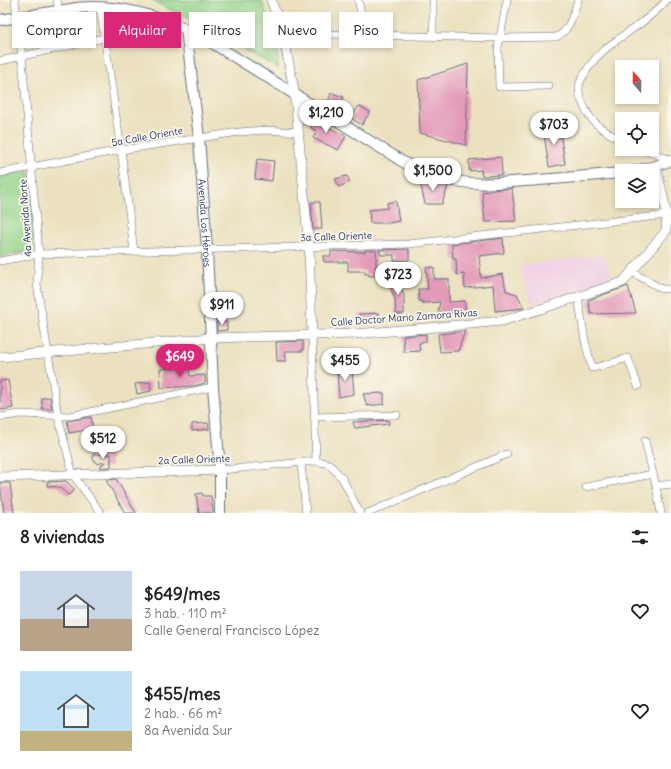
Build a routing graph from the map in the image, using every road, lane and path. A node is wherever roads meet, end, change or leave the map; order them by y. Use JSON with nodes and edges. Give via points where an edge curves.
{"nodes":[{"id":1,"x":15,"y":0,"type":"edge"},
{"id":2,"x":57,"y":0,"type":"edge"},
{"id":3,"x":271,"y":0,"type":"edge"},
{"id":4,"x":358,"y":0,"type":"edge"},
{"id":5,"x":433,"y":0,"type":"edge"},
{"id":6,"x":507,"y":0,"type":"edge"},
{"id":7,"x":578,"y":0,"type":"edge"},
{"id":8,"x":667,"y":0,"type":"edge"},
{"id":9,"x":105,"y":5,"type":"edge"},
{"id":10,"x":59,"y":11,"type":"junction"},
{"id":11,"x":16,"y":12,"type":"edge"},
{"id":12,"x":52,"y":12,"type":"edge"},
{"id":13,"x":275,"y":12,"type":"edge"},
{"id":14,"x":361,"y":12,"type":"edge"},
{"id":15,"x":12,"y":18,"type":"edge"},
{"id":16,"x":0,"y":20,"type":"edge"},
{"id":17,"x":186,"y":29,"type":"junction"},
{"id":18,"x":393,"y":35,"type":"edge"},
{"id":19,"x":433,"y":36,"type":"junction"},
{"id":20,"x":104,"y":38,"type":"edge"},
{"id":21,"x":500,"y":38,"type":"junction"},
{"id":22,"x":21,"y":48,"type":"edge"},
{"id":23,"x":106,"y":48,"type":"edge"},
{"id":24,"x":286,"y":48,"type":"edge"},
{"id":25,"x":22,"y":57,"type":"junction"},
{"id":26,"x":0,"y":61,"type":"edge"},
{"id":27,"x":549,"y":86,"type":"dead end"},
{"id":28,"x":295,"y":96,"type":"junction"},
{"id":29,"x":299,"y":132,"type":"junction"},
{"id":30,"x":615,"y":136,"type":"edge"},
{"id":31,"x":199,"y":138,"type":"junction"},
{"id":32,"x":121,"y":150,"type":"junction"},
{"id":33,"x":659,"y":156,"type":"edge"},
{"id":34,"x":671,"y":160,"type":"edge"},
{"id":35,"x":659,"y":165,"type":"edge"},
{"id":36,"x":32,"y":168,"type":"junction"},
{"id":37,"x":0,"y":174,"type":"edge"},
{"id":38,"x":615,"y":174,"type":"edge"},
{"id":39,"x":659,"y":177,"type":"edge"},
{"id":40,"x":669,"y":215,"type":"edge"},
{"id":41,"x":309,"y":248,"type":"junction"},
{"id":42,"x":207,"y":249,"type":"junction"},
{"id":43,"x":134,"y":251,"type":"junction"},
{"id":44,"x":39,"y":254,"type":"junction"},
{"id":45,"x":0,"y":261,"type":"edge"},
{"id":46,"x":632,"y":272,"type":"junction"},
{"id":47,"x":671,"y":289,"type":"edge"},
{"id":48,"x":578,"y":297,"type":"junction"},
{"id":49,"x":312,"y":334,"type":"junction"},
{"id":50,"x":211,"y":338,"type":"junction"},
{"id":51,"x":48,"y":353,"type":"junction"},
{"id":52,"x":0,"y":357,"type":"edge"},
{"id":53,"x":638,"y":386,"type":"dead end"},
{"id":54,"x":213,"y":387,"type":"junction"},
{"id":55,"x":397,"y":415,"type":"dead end"},
{"id":56,"x":58,"y":416,"type":"junction"},
{"id":57,"x":0,"y":417,"type":"edge"},
{"id":58,"x":314,"y":417,"type":"junction"},
{"id":59,"x":645,"y":440,"type":"dead end"},
{"id":60,"x":507,"y":454,"type":"dead end"},
{"id":61,"x":316,"y":461,"type":"junction"},
{"id":62,"x":302,"y":463,"type":"junction"},
{"id":63,"x":220,"y":470,"type":"junction"},
{"id":64,"x":73,"y":474,"type":"junction"},
{"id":65,"x":653,"y":474,"type":"junction"},
{"id":66,"x":0,"y":477,"type":"edge"},
{"id":67,"x":671,"y":484,"type":"edge"},
{"id":68,"x":656,"y":486,"type":"junction"},
{"id":69,"x":586,"y":487,"type":"dead end"},
{"id":70,"x":101,"y":513,"type":"edge"},
{"id":71,"x":220,"y":513,"type":"edge"},
{"id":72,"x":306,"y":513,"type":"edge"},
{"id":73,"x":360,"y":513,"type":"edge"},
{"id":74,"x":368,"y":513,"type":"edge"},
{"id":75,"x":661,"y":513,"type":"edge"}],
"edges":[{"from":1,"to":11,"type":"street","name":"4a Avenida Norte"},
{"from":2,"to":10,"type":"street"},
{"from":3,"to":13,"type":"street"},
{"from":4,"to":14,"type":"street"},
{"from":5,"to":19,"type":"street"},
{"from":6,"to":21,"type":"street"},
{"from":7,"to":21,"type":"street","via":[[563,34],[543,38]]},
{"from":8,"to":30,"type":"street","via":[[638,25],[606,47],[591,62],[581,80],[581,99],[590,118],[597,126]]},
{"from":9,"to":10,"type":"main road"},
{"from":9,"to":17,"type":"main road","via":[[147,15]]},
{"from":10,"to":12,"type":"main road"},
{"from":15,"to":16,"type":"main road"},
{"from":17,"to":28,"type":"main road","via":[[219,46]]},
{"from":17,"to":31,"type":"main road","name":"Avenida Los Héroes"},
{"from":18,"to":19,"type":"street"},
{"from":19,"to":21,"type":"street"},
{"from":20,"to":25,"type":"street"},
{"from":21,"to":27,"type":"street","via":[[499,88]]},
{"from":22,"to":25,"type":"street","name":"4a Avenida Norte"},
{"from":23,"to":32,"type":"street"},
{"from":24,"to":28,"type":"street"},
{"from":25,"to":26,"type":"street"},
{"from":25,"to":36,"type":"street","name":"4a Avenida Norte"},
{"from":28,"to":29,"type":"street"},
{"from":28,"to":38,"type":"main road","via":[[405,163],[437,177],[458,182],[483,183]]},
{"from":29,"to":31,"type":"street","name":"5a Calle Oriente","via":[[265,130]]},
{"from":29,"to":41,"type":"street"},
{"from":31,"to":32,"type":"street","name":"5a Calle Oriente"},
{"from":31,"to":42,"type":"main road","name":"Avenida Los Héroes"},
{"from":32,"to":36,"type":"street","name":"5a Calle Oriente"},
{"from":32,"to":43,"type":"street"},
{"from":33,"to":34,"type":"street"},
{"from":34,"to":35,"type":"main road"},
{"from":36,"to":37,"type":"street","name":"5a Calle Oriente"},
{"from":36,"to":44,"type":"street","name":"4a Avenida Norte"},
{"from":39,"to":40,"type":"street","name":"Calle Doctor Mario Zamora Rivas"},
{"from":40,"to":41,"type":"street","name":"3a Calle Oriente","via":[[409,244]]},
{"from":40,"to":46,"type":"street","name":"Calle Doctor Mario Zamora Rivas","via":[[666,231]]},
{"from":41,"to":42,"type":"street","name":"3a Calle Oriente"},
{"from":41,"to":49,"type":"street"},
{"from":42,"to":43,"type":"street","name":"3a Calle Oriente"},
{"from":42,"to":50,"type":"main road","name":"Avenida Los Héroes"},
{"from":43,"to":44,"type":"street","name":"3a Calle Oriente"},
{"from":44,"to":45,"type":"street","name":"3a Calle Oriente"},
{"from":44,"to":51,"type":"street","name":"4a Avenida Norte","via":[[37,284]]},
{"from":46,"to":47,"type":"street","via":[[662,289]]},
{"from":46,"to":48,"type":"street","name":"Calle Doctor Mario Zamora Rivas","via":[[623,282]]},
{"from":48,"to":49,"type":"street","name":"Calle Doctor Mario Zamora Rivas","via":[[502,320],[354,334]]},
{"from":48,"to":53,"type":"street","via":[[592,368],[629,358]]},
{"from":49,"to":50,"type":"street","name":"Calle Doctor Mario Zamora Rivas"},
{"from":49,"to":58,"type":"street"},
{"from":50,"to":51,"type":"street","name":"Calle Doctor Mario Zamora Rivas"},
{"from":50,"to":54,"type":"main road","name":"Avenida Los Héroes"},
{"from":51,"to":52,"type":"street","name":"Calle Doctor Mario Zamora Rivas"},
{"from":51,"to":56,"type":"street","name":"4a Avenida Norte"},
{"from":54,"to":56,"type":"street","via":[[70,416]]},
{"from":54,"to":63,"type":"main road","name":"Avenida Los Héroes"},
{"from":55,"to":58,"type":"street"},
{"from":56,"to":57,"type":"street","via":[[20,414]]},
{"from":56,"to":64,"type":"street","name":"4a Avenida Norte"},
{"from":58,"to":61,"type":"street"},
{"from":59,"to":65,"type":"street"},
{"from":60,"to":74,"type":"street"},
{"from":61,"to":62,"type":"street","name":"2a Calle Oriente"},
{"from":61,"to":73,"type":"street","via":[[330,464],[342,478]]},
{"from":62,"to":63,"type":"street","name":"2a Calle Oriente"},
{"from":62,"to":72,"type":"street"},
{"from":63,"to":64,"type":"street","name":"2a Calle Oriente"},
{"from":63,"to":71,"type":"main road","name":"Avenida Los Héroes"},
{"from":64,"to":66,"type":"street","name":"2a Calle Oriente"},
{"from":64,"to":70,"type":"street"},
{"from":65,"to":68,"type":"street"},
{"from":65,"to":69,"type":"street"},
{"from":67,"to":68,"type":"street"},
{"from":68,"to":75,"type":"street"}]}
